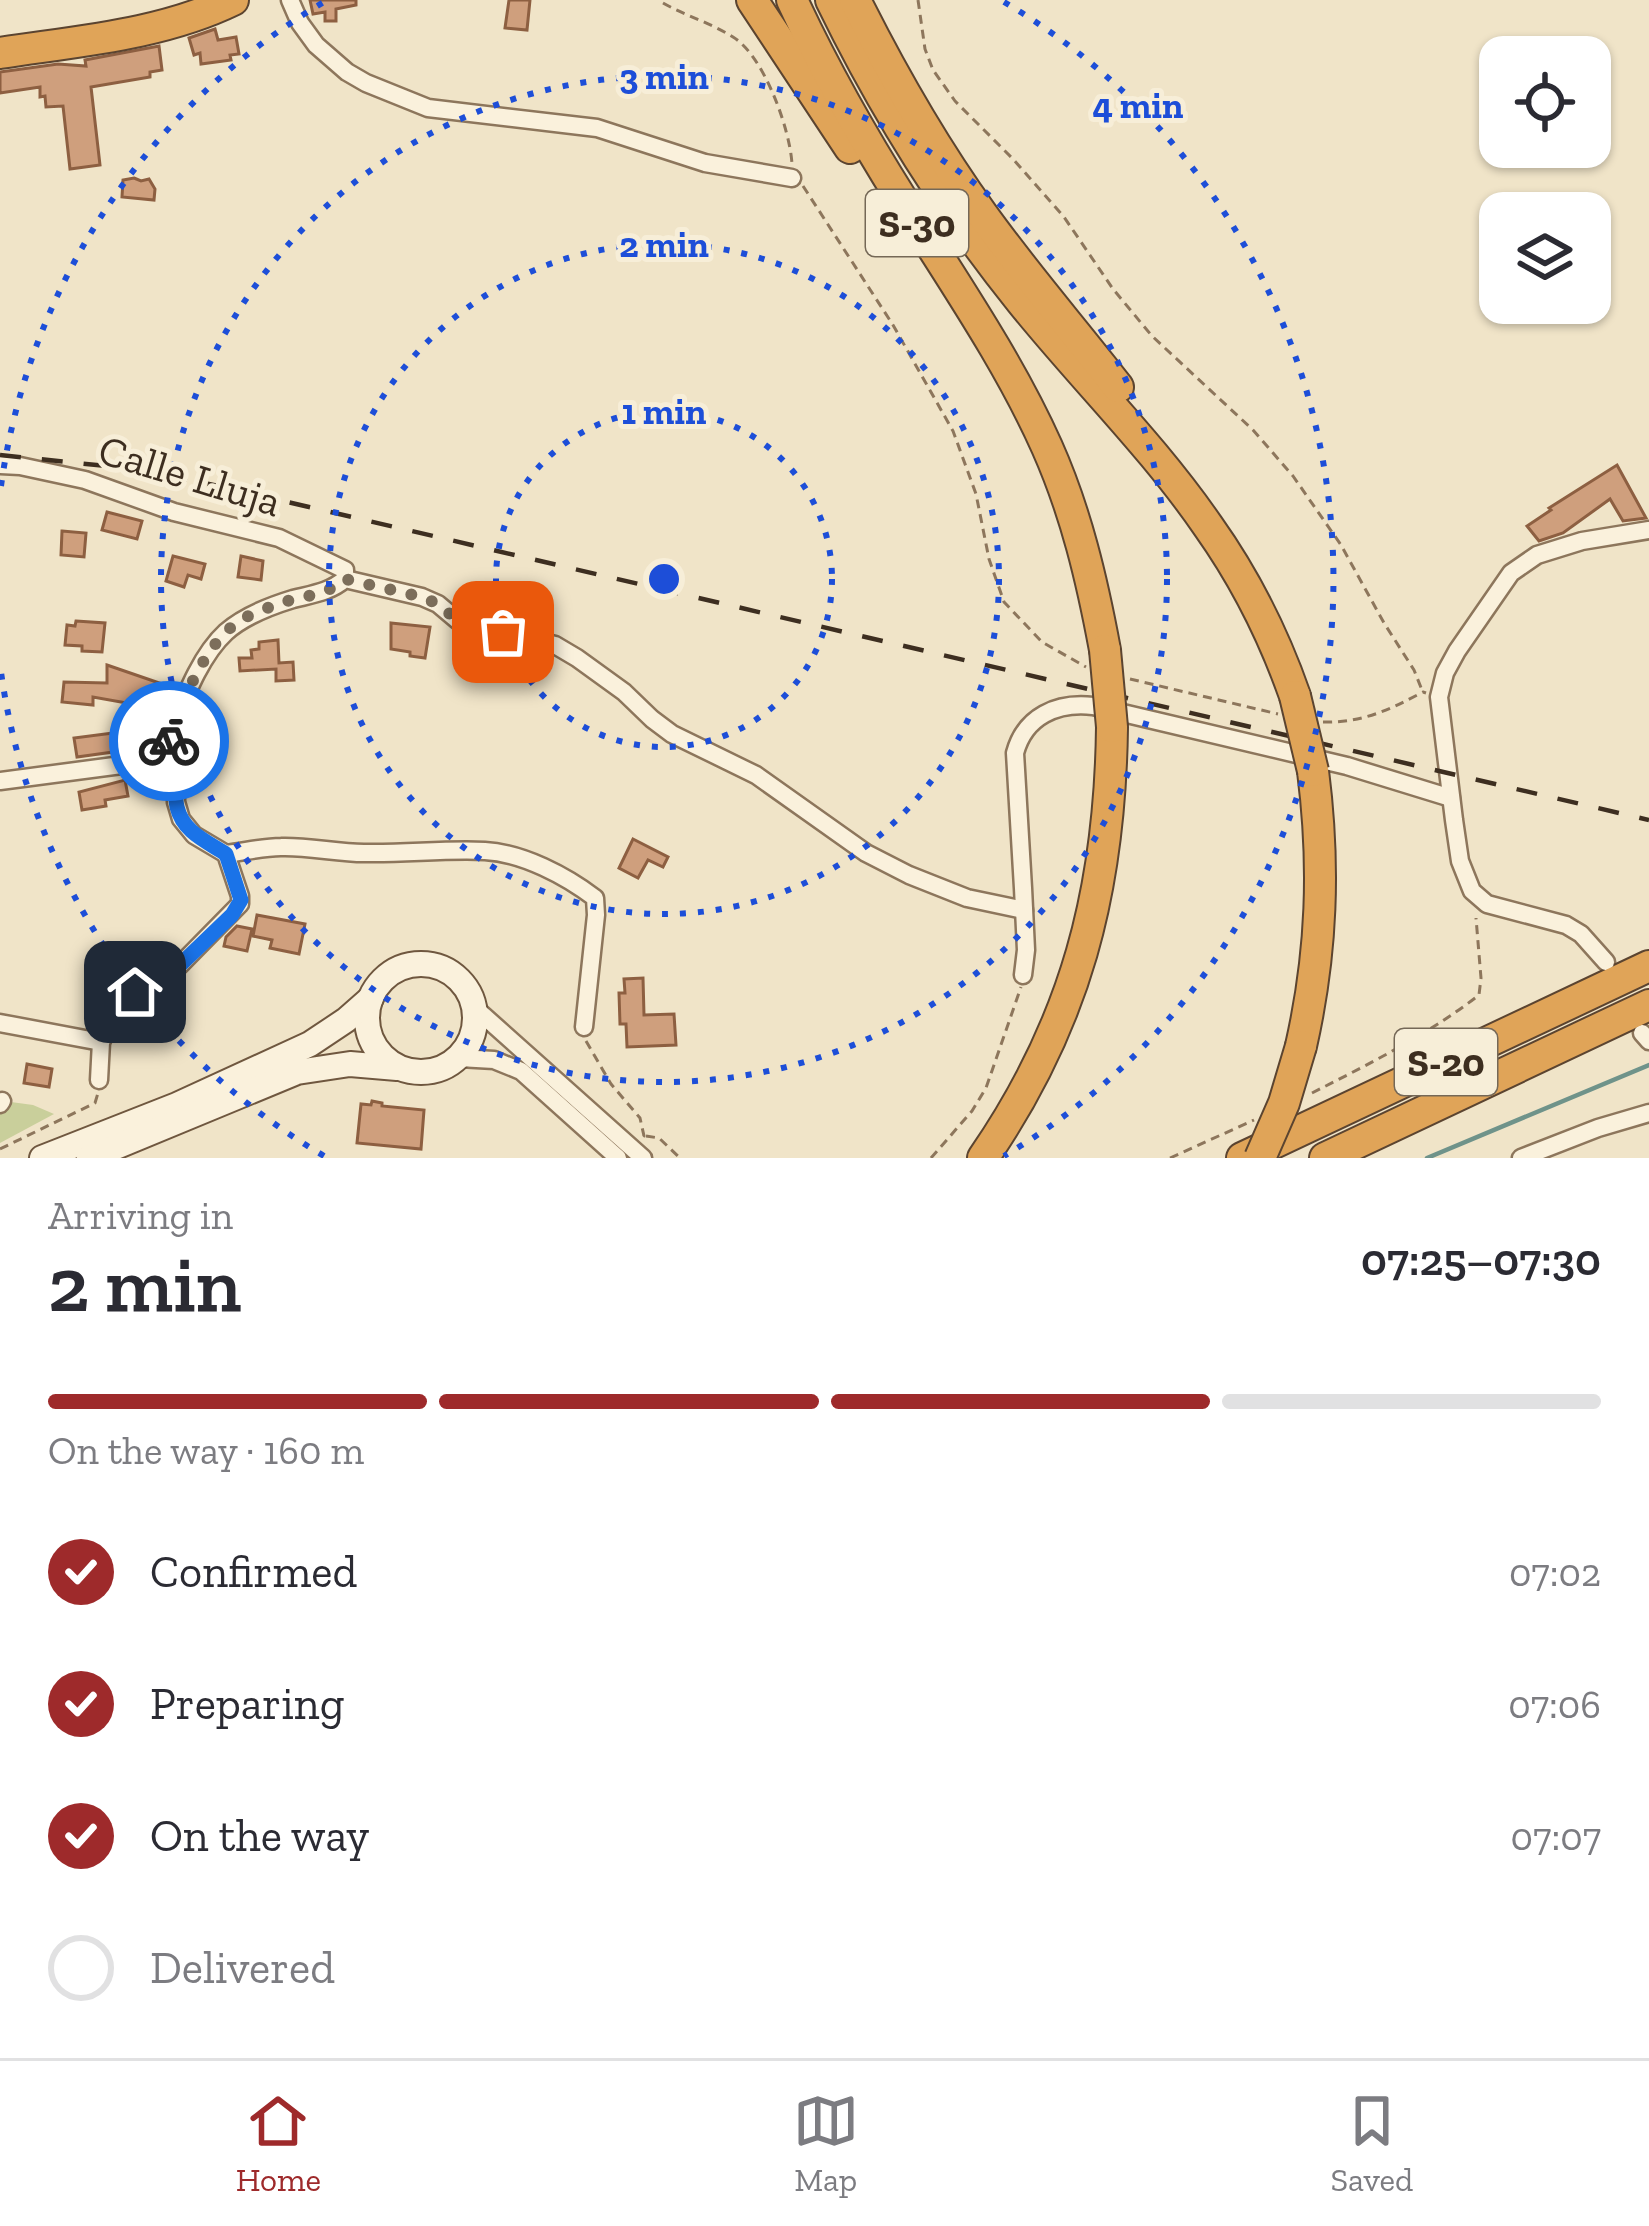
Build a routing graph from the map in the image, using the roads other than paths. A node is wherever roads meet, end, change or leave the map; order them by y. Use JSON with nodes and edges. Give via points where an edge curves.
{"nodes":[{"id":1,"x":233,"y":0,"type":"edge"},
{"id":2,"x":290,"y":0,"type":"edge"},
{"id":3,"x":752,"y":0,"type":"edge"},
{"id":4,"x":770,"y":0,"type":"edge"},
{"id":5,"x":792,"y":0,"type":"edge"},
{"id":6,"x":831,"y":0,"type":"edge"},
{"id":7,"x":859,"y":0,"type":"edge"},
{"id":8,"x":0,"y":53,"type":"edge"},
{"id":9,"x":860,"y":160,"type":"junction"},
{"id":10,"x":792,"y":178,"type":"road end"},
{"id":11,"x":1045,"y":444,"type":"junction"},
{"id":12,"x":0,"y":465,"type":"edge"},
{"id":13,"x":1649,"y":530,"type":"edge"},
{"id":14,"x":345,"y":579,"type":"junction"},
{"id":15,"x":1276,"y":648,"type":"junction"},
{"id":16,"x":164,"y":753,"type":"junction"},
{"id":17,"x":0,"y":781,"type":"edge"},
{"id":18,"x":1450,"y":798,"type":"junction"},
{"id":19,"x":226,"y":854,"type":"junction"},
{"id":20,"x":1024,"y":910,"type":"junction"},
{"id":21,"x":1606,"y":962,"type":"dead end"},
{"id":22,"x":1649,"y":966,"type":"edge"},
{"id":23,"x":1023,"y":975,"type":"road end"},
{"id":24,"x":371,"y":998,"type":"junction"},
{"id":25,"x":475,"y":1008,"type":"junction"},
{"id":26,"x":0,"y":1023,"type":"edge"},
{"id":27,"x":1647,"y":1026,"type":"edge"},
{"id":28,"x":584,"y":1027,"type":"road end"},
{"id":29,"x":101,"y":1042,"type":"junction"},
{"id":30,"x":459,"y":1058,"type":"junction"},
{"id":31,"x":406,"y":1070,"type":"junction"},
{"id":32,"x":99,"y":1080,"type":"road end"},
{"id":33,"x":1649,"y":1113,"type":"edge"},
{"id":34,"x":634,"y":1150,"type":"edge"},
{"id":35,"x":42,"y":1158,"type":"edge"},
{"id":36,"x":89,"y":1158,"type":"edge"},
{"id":37,"x":983,"y":1158,"type":"edge"},
{"id":38,"x":1242,"y":1158,"type":"edge"},
{"id":39,"x":1260,"y":1158,"type":"edge"},
{"id":40,"x":1325,"y":1158,"type":"edge"},
{"id":41,"x":1521,"y":1158,"type":"edge"}],
"edges":[{"from":1,"to":8,"type":"highway","via":[[146,29]]},
{"from":2,"to":10,"type":"street","via":[[316,45],[347,72],[428,108],[597,128],[705,163]]},
{"from":3,"to":9,"type":"highway"},
{"from":4,"to":9,"type":"highway"},
{"from":5,"to":11,"type":"highway","number":"S-30"},
{"from":6,"to":15,"type":"highway","number":"S-30","via":[[959,219],[1207,523]]},
{"from":7,"to":15,"type":"highway","via":[[943,157],[1198,492]]},
{"from":9,"to":11,"type":"highway"},
{"from":11,"to":37,"type":"highway","number":"S-30","bridge":true,"via":[[1082,543],[1106,650],[1110,789],[1079,964],[1040,1064]]},
{"from":12,"to":14,"type":"street","name":"Calle Lluja","via":[[85,480],[279,538],[346,570]]},
{"from":13,"to":18,"type":"street","via":[[1537,555],[1511,573],[1445,674],[1439,697]]},
{"from":14,"to":16,"type":"street","via":[[226,632]]},
{"from":14,"to":20,"type":"street","name":"Calle Lluja","via":[[422,597],[473,628],[555,646],[672,734],[756,776],[866,853],[953,893]]},
{"from":15,"to":39,"type":"highway","number":"S-30","bridge":true,"via":[[1313,771],[1322,893],[1301,1046]]},
{"from":16,"to":17,"type":"street"},
{"from":16,"to":19,"type":"street","via":[[181,819]]},
{"from":18,"to":20,"type":"street","via":[[1112,710],[1060,706],[1030,723],[1015,753]]},
{"from":18,"to":21,"type":"street","via":[[1460,861],[1478,898],[1566,925]]},
{"from":19,"to":28,"type":"street","via":[[283,846],[490,851],[577,884],[596,898]]},
{"from":19,"to":29,"type":"street","via":[[238,909],[180,965],[126,998]]},
{"from":20,"to":23,"type":"street"},
{"from":22,"to":38,"type":"highway","number":"S-20"},
{"from":24,"to":25,"type":"main road","via":[[388,976],[420,964],[458,978]]},
{"from":24,"to":31,"type":"main road","via":[[373,1042]]},
{"from":24,"to":35,"type":"main road","via":[[310,1044]]},
{"from":25,"to":30,"type":"main road"},
{"from":25,"to":34,"type":"street"},
{"from":26,"to":29,"type":"street"},
{"from":27,"to":40,"type":"highway","number":"S-20"},
{"from":29,"to":32,"type":"street"},
{"from":30,"to":31,"type":"main road","via":[[432,1071]]},
{"from":30,"to":34,"type":"street","via":[[521,1072]]},
{"from":31,"to":36,"type":"main road","via":[[350,1064],[297,1072]]},
{"from":33,"to":41,"type":"street"}]}
